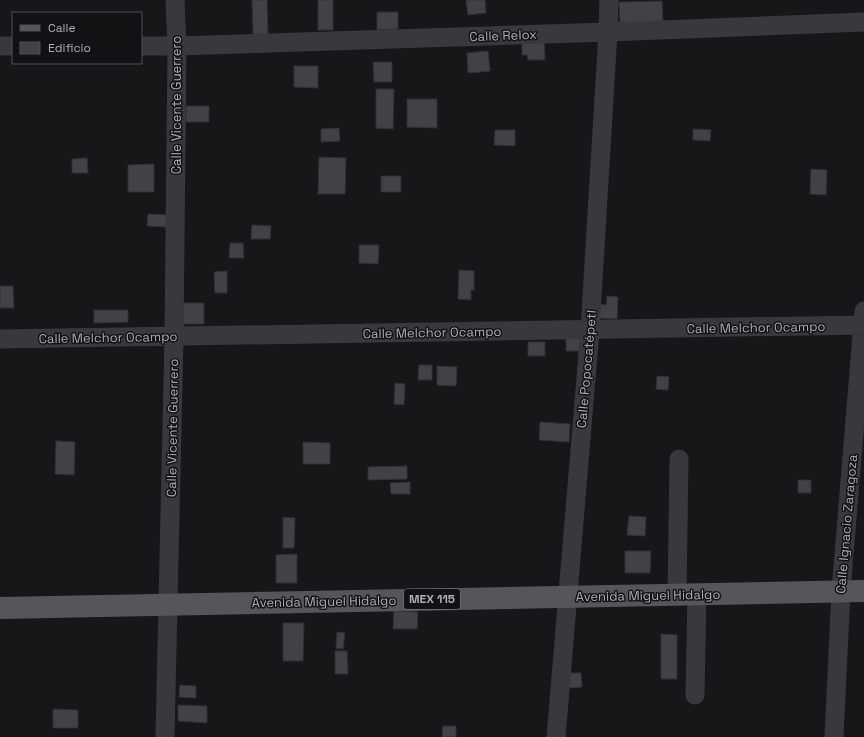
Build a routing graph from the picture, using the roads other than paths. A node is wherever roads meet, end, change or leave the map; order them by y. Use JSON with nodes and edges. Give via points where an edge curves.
{"nodes":[{"id":1,"x":175,"y":0,"type":"edge"},
{"id":2,"x":610,"y":0,"type":"edge"},
{"id":3,"x":864,"y":22,"type":"edge"},
{"id":4,"x":608,"y":32,"type":"junction"},
{"id":5,"x":0,"y":46,"type":"edge"},
{"id":6,"x":12,"y":46,"type":"edge"},
{"id":7,"x":142,"y":46,"type":"edge"},
{"id":8,"x":177,"y":46,"type":"junction"},
{"id":9,"x":864,"y":320,"type":"edge"},
{"id":10,"x":590,"y":330,"type":"junction"},
{"id":11,"x":174,"y":336,"type":"junction"},
{"id":12,"x":0,"y":339,"type":"edge"},
{"id":13,"x":679,"y":459,"type":"dead end"},
{"id":14,"x":841,"y":591,"type":"junction"},
{"id":15,"x":864,"y":591,"type":"edge"},
{"id":16,"x":687,"y":594,"type":"junction"},
{"id":17,"x":567,"y":597,"type":"junction"},
{"id":18,"x":169,"y":604,"type":"junction"},
{"id":19,"x":0,"y":608,"type":"edge"},
{"id":20,"x":695,"y":695,"type":"dead end"},
{"id":21,"x":165,"y":737,"type":"edge"},
{"id":22,"x":556,"y":737,"type":"edge"},
{"id":23,"x":834,"y":737,"type":"edge"}],
"edges":[{"from":1,"to":8,"type":"street","name":"Calle Vicente Guerrero"},
{"from":2,"to":4,"type":"street","name":"Calle Popocatépetl"},
{"from":3,"to":4,"type":"street","name":"Calle Relox"},
{"from":4,"to":8,"type":"street","name":"Calle Relox"},
{"from":4,"to":10,"type":"street","name":"Calle Popocatépetl"},
{"from":5,"to":6,"type":"street"},
{"from":7,"to":8,"type":"street","name":"Calle Relox"},
{"from":8,"to":11,"type":"street","name":"Calle Vicente Guerrero"},
{"from":9,"to":10,"type":"street","name":"Calle Melchor Ocampo"},
{"from":9,"to":14,"type":"street","name":"Calle Ignacio Zaragoza"},
{"from":10,"to":11,"type":"street","name":"Calle Melchor Ocampo"},
{"from":10,"to":17,"type":"street","name":"Calle Popocatépetl"},
{"from":11,"to":12,"type":"street","name":"Calle Melchor Ocampo"},
{"from":11,"to":18,"type":"street","name":"Calle Vicente Guerrero"},
{"from":13,"to":16,"type":"street"},
{"from":14,"to":15,"type":"main road","name":"Avenida Miguel Hidalgo","number":"MEX 115"},
{"from":14,"to":16,"type":"main road","name":"Avenida Miguel Hidalgo","number":"MEX 115"},
{"from":14,"to":23,"type":"street","name":"Calle Ignacio Zaragoza"},
{"from":16,"to":17,"type":"main road","name":"Avenida Miguel Hidalgo","number":"MEX 115"},
{"from":16,"to":20,"type":"street"},
{"from":17,"to":18,"type":"main road","name":"Avenida Miguel Hidalgo","number":"MEX 115"},
{"from":17,"to":22,"type":"street","name":"Calle Popocatépetl"},
{"from":18,"to":19,"type":"main road","name":"Avenida Miguel Hidalgo","number":"MEX 115"},
{"from":18,"to":21,"type":"street","name":"Calle Vicente Guerrero"}]}
